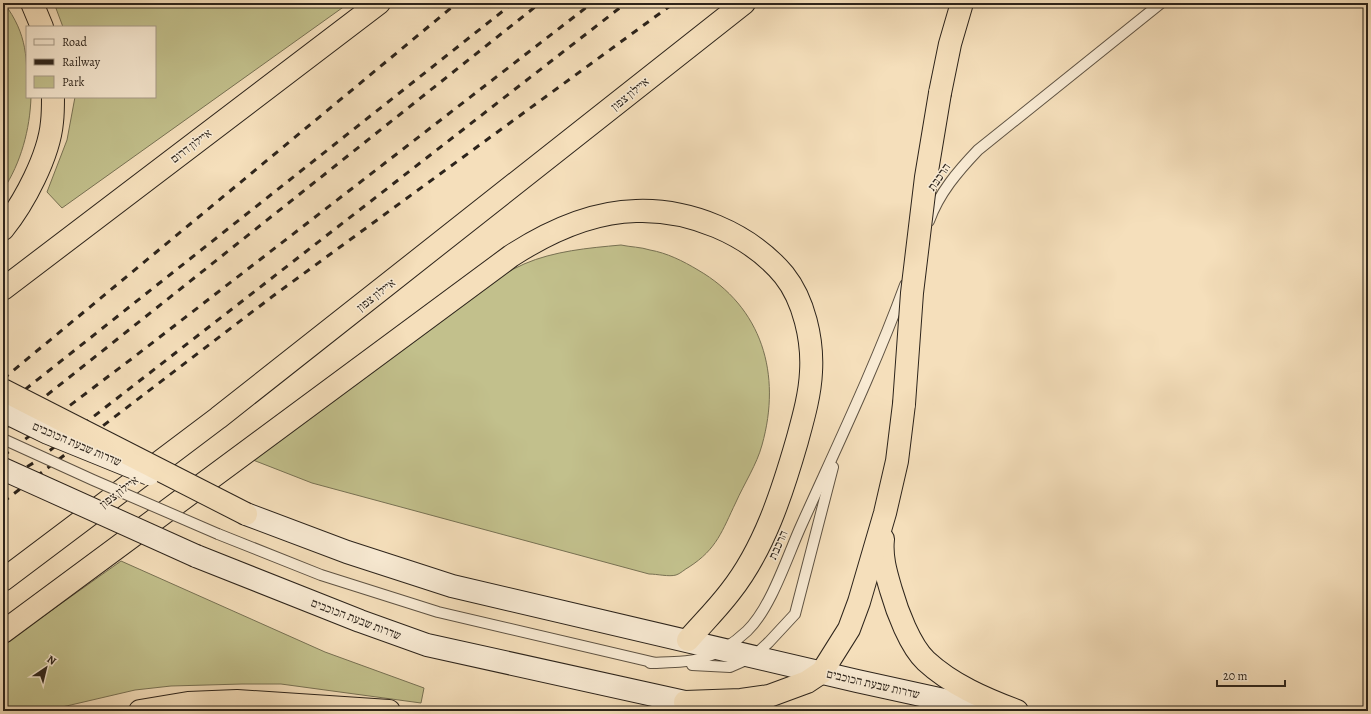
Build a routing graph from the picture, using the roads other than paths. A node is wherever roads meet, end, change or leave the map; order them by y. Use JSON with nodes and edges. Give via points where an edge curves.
{"nodes":[{"id":1,"x":32,"y":3,"type":"edge"},
{"id":2,"x":379,"y":3,"type":"edge"},
{"id":3,"x":744,"y":3,"type":"edge"},
{"id":4,"x":962,"y":3,"type":"edge"},
{"id":5,"x":1162,"y":3,"type":"edge"},
{"id":6,"x":42,"y":26,"type":"edge"},
{"id":7,"x":53,"y":98,"type":"edge"},
{"id":8,"x":3,"y":229,"type":"edge"},
{"id":9,"x":3,"y":288,"type":"edge"},
{"id":10,"x":3,"y":390,"type":"edge"},
{"id":11,"x":3,"y":411,"type":"edge"},
{"id":12,"x":3,"y":439,"type":"edge"},
{"id":13,"x":840,"y":440,"type":"junction"},
{"id":14,"x":3,"y":469,"type":"edge"},
{"id":15,"x":885,"y":513,"type":"junction"},
{"id":16,"x":246,"y":514,"type":"junction"},
{"id":17,"x":3,"y":580,"type":"edge"},
{"id":18,"x":3,"y":632,"type":"edge"},
{"id":19,"x":688,"y":640,"type":"junction"},
{"id":20,"x":724,"y":649,"type":"junction"},
{"id":21,"x":753,"y":657,"type":"junction"},
{"id":22,"x":650,"y":663,"type":"junction"},
{"id":23,"x":822,"y":672,"type":"junction"},
{"id":24,"x":685,"y":702,"type":"junction"},
{"id":25,"x":140,"y":711,"type":"edge"},
{"id":26,"x":389,"y":711,"type":"edge"},
{"id":27,"x":728,"y":711,"type":"edge"},
{"id":28,"x":994,"y":711,"type":"edge"},
{"id":29,"x":1017,"y":711,"type":"edge"}],
"edges":[{"from":1,"to":6,"type":"highway"},
{"from":2,"to":9,"type":"highway","name":"איילון דרום"},
{"from":3,"to":17,"type":"highway","name":"איילון צפון","via":[[218,418]]},
{"from":4,"to":15,"type":"highway","bridge":true,"via":[[950,44],[926,177],[912,293],[904,404],[897,461]]},
{"from":5,"to":13,"type":"lane","name":"הרכבת","via":[[978,150],[959,170],[933,210],[895,312]]},
{"from":7,"to":8,"type":"highway","via":[[52,123],[41,164],[24,198]]},
{"from":10,"to":16,"type":"highway","bridge":true},
{"from":11,"to":16,"type":"main road","name":"שדרות שבעת הכוכבים","bridge":true,"via":[[48,433]]},
{"from":12,"to":22,"type":"lane","name":"שדרות שבעת הכוכבים","bridge":true,"via":[[218,534],[321,575],[438,612]]},
{"from":13,"to":20,"type":"lane","name":"הרכבת","via":[[766,604],[748,630]]},
{"from":13,"to":21,"type":"lane","name":"הרכבת","via":[[795,614]]},
{"from":14,"to":24,"type":"main road","name":"שדרות שבעת הכוכבים","bridge":true,"via":[[196,556],[426,645]]},
{"from":15,"to":23,"type":"highway","via":[[857,609],[849,629]]},
{"from":15,"to":29,"type":"highway","via":[[883,559],[894,602],[912,641],[925,660],[941,673],[982,697]]},
{"from":16,"to":19,"type":"main road","name":"שדרות שבעת הכוכבים","via":[[347,552],[452,586]]},
{"from":18,"to":19,"type":"highway","via":[[511,256],[536,240],[567,226],[597,217],[636,211],[665,212],[697,219],[723,230],[767,257],[797,296],[810,349],[811,373],[805,412],[777,503],[751,560],[730,591]]},
{"from":19,"to":20,"type":"main road","name":"שדרות שבעת הכוכבים"},
{"from":20,"to":21,"type":"main road","name":"שדרות שבעת הכוכבים"},
{"from":20,"to":22,"type":"lane","name":"שדרות שבעת הכוכבים","via":[[708,658],[691,662]]},
{"from":21,"to":22,"type":"lane","name":"שדרות שבעת הכוכבים","via":[[730,667]]},
{"from":21,"to":23,"type":"main road","name":"שדרות שבעת הכוכבים"},
{"from":23,"to":24,"type":"highway","via":[[807,682],[769,696]]},
{"from":23,"to":28,"type":"main road","name":"שדרות שבעת הכוכבים"},
{"from":24,"to":27,"type":"main road","name":"שדרות שבעת הכוכבים"},
{"from":25,"to":26,"type":"highway","via":[[188,703],[237,701]]}]}
